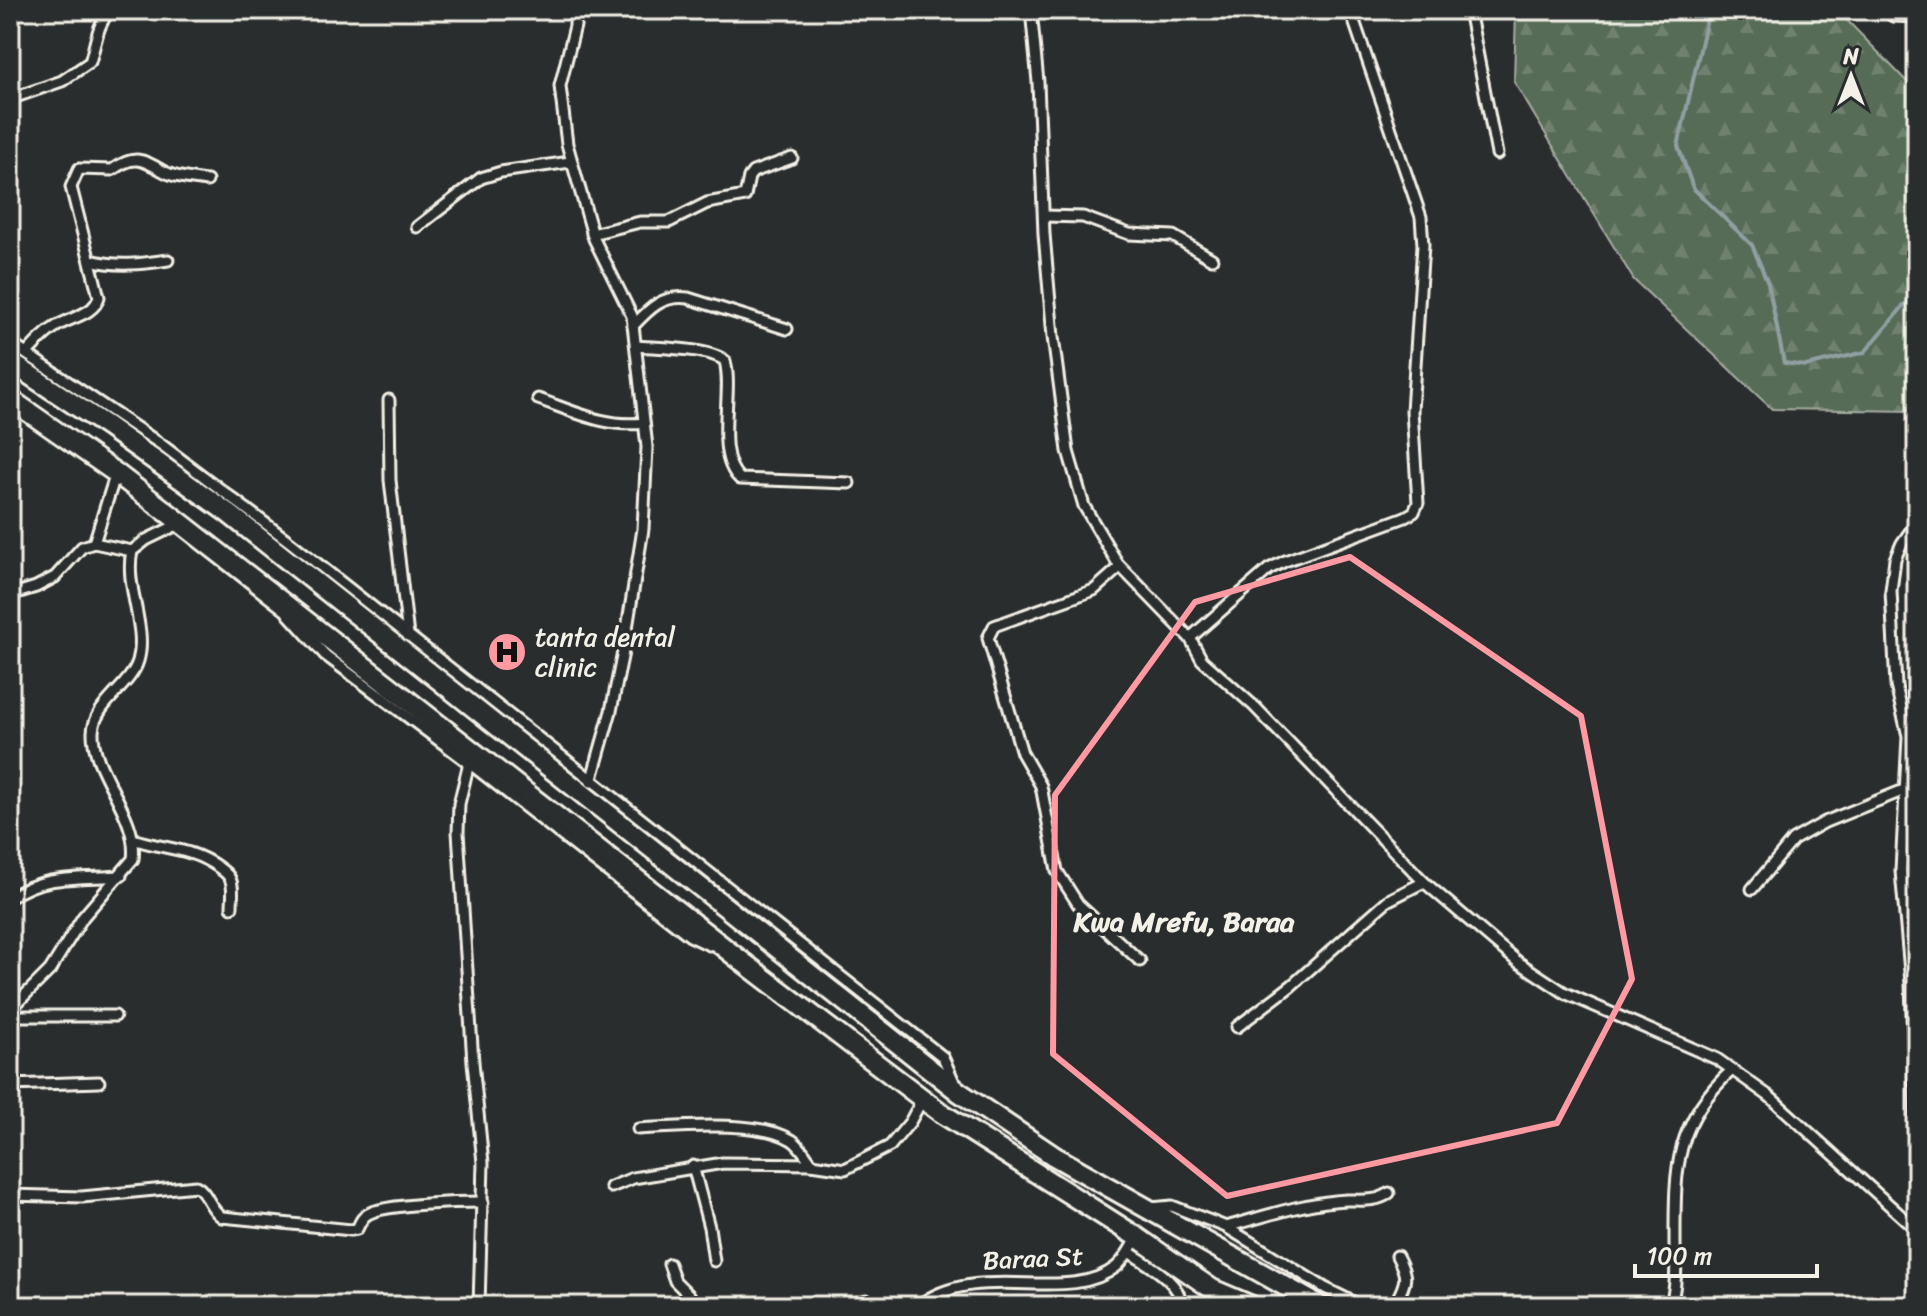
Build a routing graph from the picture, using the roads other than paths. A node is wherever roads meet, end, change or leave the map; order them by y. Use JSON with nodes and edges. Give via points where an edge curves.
{"nodes":[{"id":1,"x":110,"y":10,"type":"edge"},
{"id":2,"x":575,"y":10,"type":"edge"},
{"id":3,"x":1031,"y":10,"type":"edge"},
{"id":4,"x":1303,"y":10,"type":"edge"},
{"id":5,"x":1469,"y":10,"type":"edge"},
{"id":6,"x":1886,"y":10,"type":"edge"},
{"id":7,"x":1355,"y":11,"type":"edge"},
{"id":8,"x":1917,"y":17,"type":"edge"},
{"id":9,"x":10,"y":99,"type":"edge"},
{"id":10,"x":1497,"y":154,"type":"dead end"},
{"id":11,"x":792,"y":158,"type":"dead end"},
{"id":12,"x":570,"y":162,"type":"junction"},
{"id":13,"x":207,"y":181,"type":"dead end"},
{"id":14,"x":1044,"y":216,"type":"junction"},
{"id":15,"x":417,"y":227,"type":"dead end"},
{"id":16,"x":592,"y":234,"type":"junction"},
{"id":17,"x":1212,"y":259,"type":"dead end"},
{"id":18,"x":91,"y":260,"type":"junction"},
{"id":19,"x":168,"y":260,"type":"dead end"},
{"id":20,"x":633,"y":326,"type":"junction"},
{"id":21,"x":787,"y":329,"type":"dead end"},
{"id":22,"x":10,"y":343,"type":"edge"},
{"id":23,"x":636,"y":346,"type":"junction"},
{"id":24,"x":27,"y":353,"type":"junction"},
{"id":25,"x":10,"y":362,"type":"edge"},
{"id":26,"x":10,"y":399,"type":"edge"},
{"id":27,"x":538,"y":399,"type":"dead end"},
{"id":28,"x":389,"y":400,"type":"dead end"},
{"id":29,"x":644,"y":423,"type":"junction"},
{"id":30,"x":116,"y":473,"type":"junction"},
{"id":31,"x":849,"y":483,"type":"dead end"},
{"id":32,"x":1917,"y":522,"type":"edge"},
{"id":33,"x":181,"y":523,"type":"junction"},
{"id":34,"x":94,"y":543,"type":"junction"},
{"id":35,"x":132,"y":551,"type":"junction"},
{"id":36,"x":1120,"y":567,"type":"junction"},
{"id":37,"x":10,"y":595,"type":"edge"},
{"id":38,"x":274,"y":595,"type":"junction"},
{"id":39,"x":408,"y":636,"type":"junction"},
{"id":40,"x":1190,"y":638,"type":"junction"},
{"id":41,"x":469,"y":763,"type":"junction"},
{"id":42,"x":591,"y":782,"type":"junction"},
{"id":43,"x":1904,"y":790,"type":"junction"},
{"id":44,"x":133,"y":839,"type":"junction"},
{"id":45,"x":121,"y":876,"type":"junction"},
{"id":46,"x":1424,"y":882,"type":"junction"},
{"id":47,"x":1752,"y":889,"type":"dead end"},
{"id":48,"x":10,"y":898,"type":"edge"},
{"id":49,"x":232,"y":907,"type":"dead end"},
{"id":50,"x":757,"y":931,"type":"junction"},
{"id":51,"x":735,"y":956,"type":"junction"},
{"id":52,"x":1140,"y":961,"type":"dead end"},
{"id":53,"x":829,"y":987,"type":"junction"},
{"id":54,"x":10,"y":1010,"type":"edge"},
{"id":55,"x":808,"y":1010,"type":"junction"},
{"id":56,"x":10,"y":1016,"type":"edge"},
{"id":57,"x":115,"y":1016,"type":"dead end"},
{"id":58,"x":1237,"y":1027,"type":"dead end"},
{"id":59,"x":1732,"y":1070,"type":"junction"},
{"id":60,"x":99,"y":1082,"type":"dead end"},
{"id":61,"x":1917,"y":1083,"type":"edge"},
{"id":62,"x":10,"y":1085,"type":"edge"},
{"id":63,"x":959,"y":1092,"type":"junction"},
{"id":64,"x":923,"y":1098,"type":"junction"},
{"id":65,"x":638,"y":1129,"type":"dead end"},
{"id":66,"x":1917,"y":1162,"type":"edge"},
{"id":67,"x":812,"y":1164,"type":"junction"},
{"id":68,"x":693,"y":1166,"type":"junction"},
{"id":69,"x":611,"y":1187,"type":"dead end"},
{"id":70,"x":1389,"y":1193,"type":"dead end"},
{"id":71,"x":10,"y":1195,"type":"edge"},
{"id":72,"x":483,"y":1202,"type":"junction"},
{"id":73,"x":1143,"y":1208,"type":"junction"},
{"id":74,"x":1226,"y":1227,"type":"junction"},
{"id":75,"x":1917,"y":1230,"type":"edge"},
{"id":76,"x":1133,"y":1244,"type":"junction"},
{"id":77,"x":1397,"y":1256,"type":"dead end"},
{"id":78,"x":714,"y":1261,"type":"dead end"},
{"id":79,"x":669,"y":1264,"type":"dead end"},
{"id":80,"x":479,"y":1306,"type":"edge"},
{"id":81,"x":693,"y":1306,"type":"edge"},
{"id":82,"x":851,"y":1306,"type":"edge"},
{"id":83,"x":894,"y":1306,"type":"edge"},
{"id":84,"x":918,"y":1306,"type":"edge"},
{"id":85,"x":1182,"y":1306,"type":"edge"},
{"id":86,"x":1252,"y":1306,"type":"edge"},
{"id":87,"x":1320,"y":1306,"type":"edge"},
{"id":88,"x":1361,"y":1306,"type":"edge"},
{"id":89,"x":1394,"y":1306,"type":"edge"},
{"id":90,"x":1670,"y":1306,"type":"edge"}],
"edges":[{"from":1,"to":9,"type":"street","via":[[90,62],[62,81]]},
{"from":2,"to":12,"type":"street","via":[[560,86]]},
{"from":3,"to":14,"type":"street"},
{"from":4,"to":7,"type":"street"},
{"from":5,"to":10,"type":"street"},
{"from":6,"to":8,"type":"street","via":[[1893,16]]},
{"from":7,"to":40,"type":"street","via":[[1421,217],[1412,411],[1418,503],[1405,517],[1269,569]]},
{"from":11,"to":16,"type":"street","via":[[753,172],[745,196],[707,203],[669,222],[640,222]]},
{"from":12,"to":15,"type":"street","via":[[481,178]]},
{"from":12,"to":16,"type":"street"},
{"from":13,"to":18,"type":"street","via":[[134,160],[112,170],[79,169],[71,187]]},
{"from":14,"to":17,"type":"street","via":[[1083,217],[1129,234],[1173,236]]},
{"from":14,"to":36,"type":"street","via":[[1068,451],[1084,506]]},
{"from":16,"to":20,"type":"street"},
{"from":18,"to":19,"type":"street","via":[[139,265]]},
{"from":18,"to":24,"type":"street","via":[[97,304],[42,336]]},
{"from":20,"to":21,"type":"street","via":[[661,300],[676,297]]},
{"from":20,"to":23,"type":"street"},
{"from":22,"to":24,"type":"street"},
{"from":23,"to":29,"type":"street"},
{"from":23,"to":31,"type":"street","via":[[702,353],[725,361],[727,443],[733,472],[740,479]]},
{"from":24,"to":39,"type":"street","via":[[162,445]]},
{"from":25,"to":50,"type":"highway","via":[[228,513]]},
{"from":26,"to":30,"type":"highway"},
{"from":27,"to":29,"type":"street","via":[[605,422]]},
{"from":28,"to":39,"type":"street","via":[[390,480]]},
{"from":29,"to":42,"type":"street","via":[[643,529],[622,660]]},
{"from":30,"to":33,"type":"highway"},
{"from":30,"to":34,"type":"street"},
{"from":32,"to":43,"type":"street","via":[[1895,559],[1891,591],[1896,686],[1908,736]]},
{"from":33,"to":35,"type":"street"},
{"from":33,"to":38,"type":"highway"},
{"from":34,"to":35,"type":"street"},
{"from":34,"to":37,"type":"street","via":[[82,547],[55,577]]},
{"from":35,"to":44,"type":"street","via":[[139,660],[97,716],[93,731]]},
{"from":36,"to":40,"type":"street"},
{"from":36,"to":52,"type":"street","via":[[1094,590],[994,626],[988,638],[1022,753],[1041,786],[1057,871],[1078,904]]},
{"from":38,"to":41,"type":"street","via":[[325,655]]},
{"from":38,"to":51,"type":"highway"},
{"from":39,"to":42,"type":"street"},
{"from":40,"to":46,"type":"street","via":[[1202,660],[1278,730]]},
{"from":41,"to":51,"type":"street","via":[[690,936]]},
{"from":41,"to":72,"type":"street","via":[[458,832]]},
{"from":42,"to":63,"type":"street","via":[[943,1057]]},
{"from":43,"to":47,"type":"street","via":[[1793,840]]},
{"from":43,"to":61,"type":"street","via":[[1901,871]]},
{"from":44,"to":45,"type":"street","via":[[133,859]]},
{"from":44,"to":49,"type":"street","via":[[206,859],[231,880]]},
{"from":45,"to":48,"type":"street","via":[[43,881]]},
{"from":45,"to":54,"type":"street","via":[[83,917],[50,970]]},
{"from":46,"to":58,"type":"street","via":[[1387,901]]},
{"from":46,"to":59,"type":"street","via":[[1544,981],[1699,1049]]},
{"from":50,"to":51,"type":"highway"},
{"from":50,"to":53,"type":"highway"},
{"from":51,"to":55,"type":"highway"},
{"from":53,"to":55,"type":"highway"},
{"from":53,"to":63,"type":"highway"},
{"from":55,"to":64,"type":"highway"},
{"from":56,"to":57,"type":"street"},
{"from":59,"to":75,"type":"street","via":[[1769,1096]]},
{"from":59,"to":90,"type":"street","via":[[1700,1104],[1683,1136],[1675,1190],[1676,1282]]},
{"from":60,"to":62,"type":"street"},
{"from":61,"to":66,"type":"street"},
{"from":63,"to":73,"type":"highway"},
{"from":64,"to":67,"type":"street","via":[[890,1146],[845,1169]]},
{"from":64,"to":76,"type":"highway"},
{"from":65,"to":67,"type":"street","via":[[732,1127],[779,1135],[799,1146]]},
{"from":67,"to":68,"type":"street"},
{"from":68,"to":69,"type":"street"},
{"from":68,"to":78,"type":"street"},
{"from":70,"to":74,"type":"street","via":[[1299,1207]]},
{"from":71,"to":72,"type":"street","via":[[82,1197],[196,1186],[222,1217],[351,1230],[377,1210]]},
{"from":72,"to":80,"type":"street"},
{"from":73,"to":74,"type":"street","via":[[1172,1206]]},
{"from":73,"to":87,"type":"highway"},
{"from":74,"to":88,"type":"street"},
{"from":76,"to":84,"type":"street","name":"Baraa St","via":[[1118,1266],[1091,1279],[971,1284],[948,1288]]},
{"from":76,"to":85,"type":"street","via":[[1170,1281]]},
{"from":76,"to":86,"type":"highway"},
{"from":77,"to":89,"type":"street","via":[[1406,1278]]},
{"from":79,"to":81,"type":"street"},
{"from":82,"to":83,"type":"street","via":[[866,1300]]}]}
